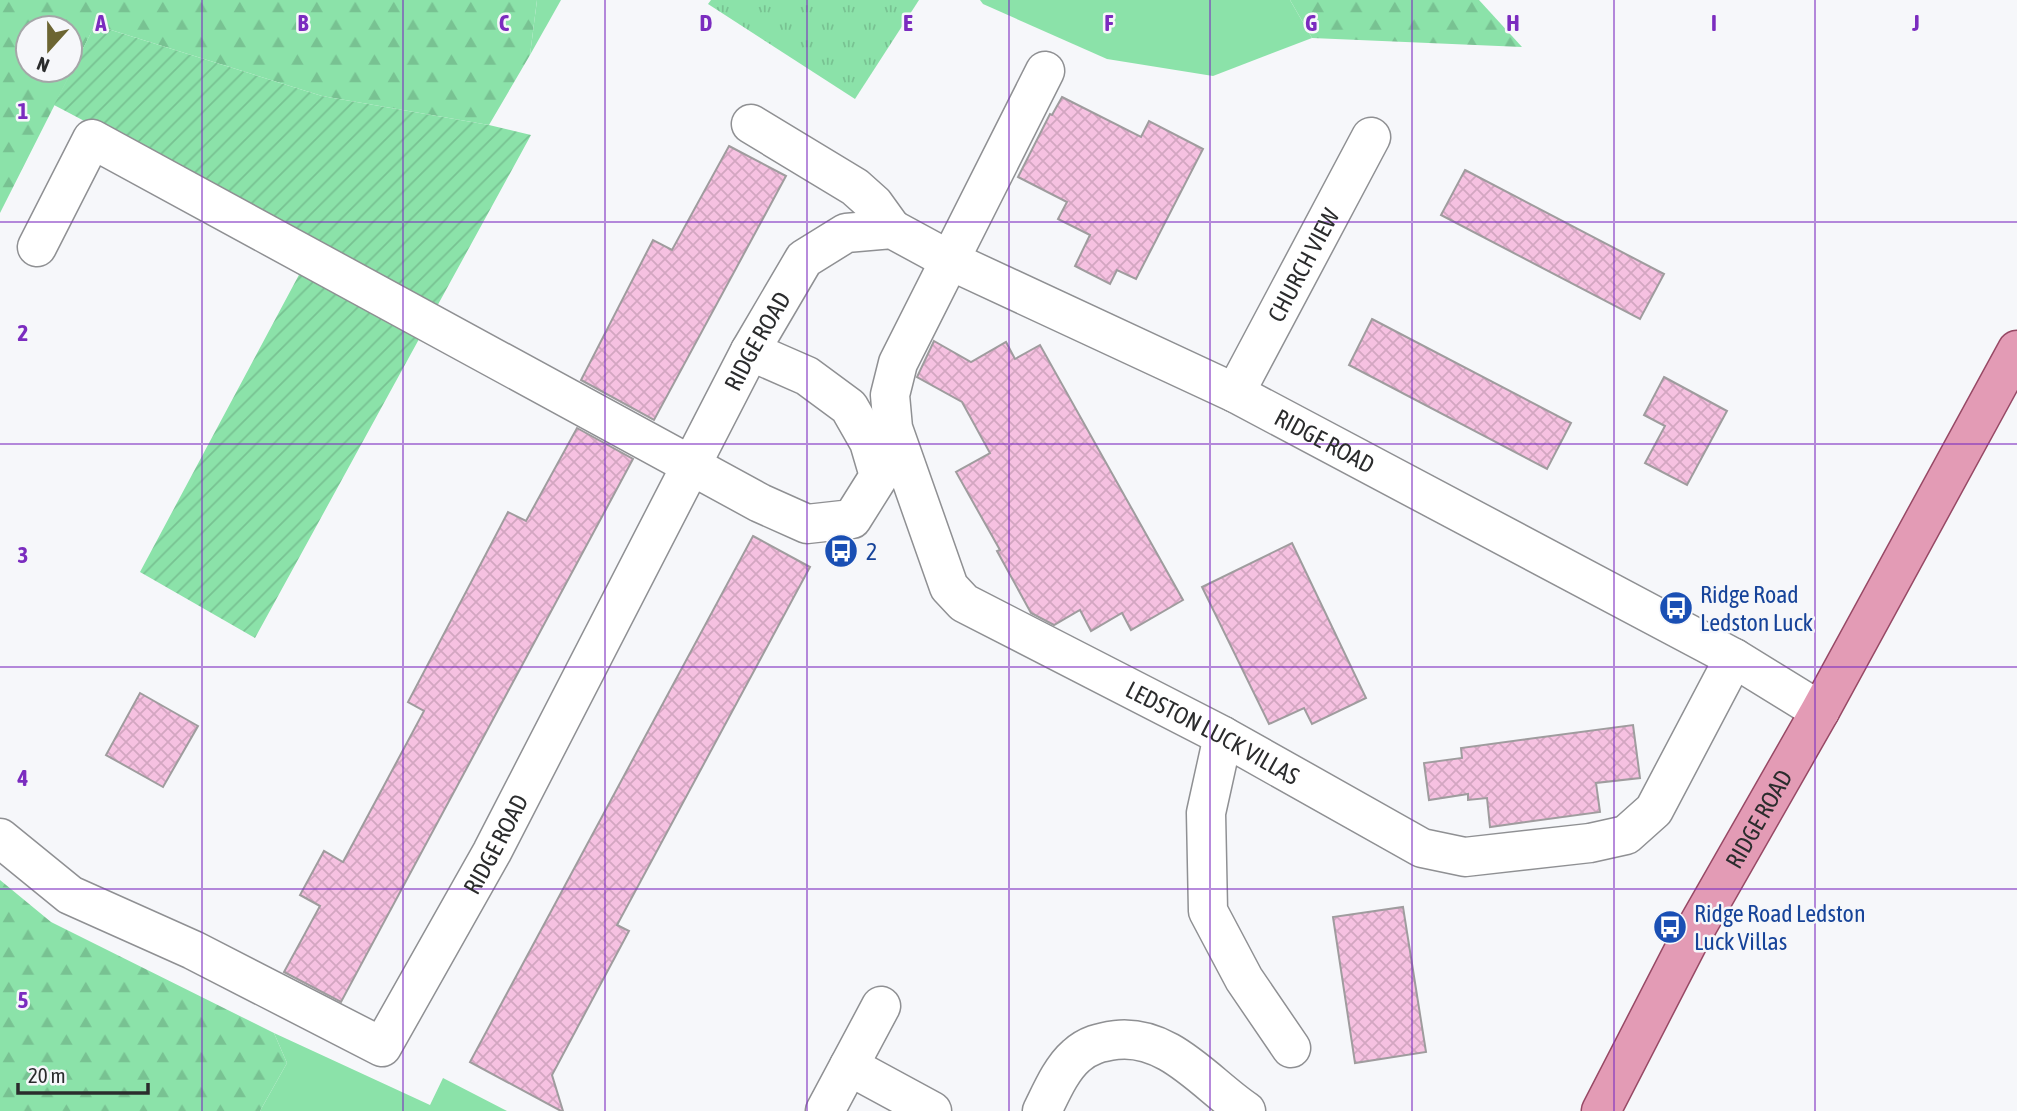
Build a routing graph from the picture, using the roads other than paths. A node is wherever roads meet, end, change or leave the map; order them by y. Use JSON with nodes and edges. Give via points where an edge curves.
{"nodes":[{"id":1,"x":1045,"y":71,"type":"dead end"},
{"id":2,"x":751,"y":124,"type":"dead end"},
{"id":3,"x":1371,"y":137,"type":"dead end"},
{"id":4,"x":892,"y":229,"type":"junction"},
{"id":5,"x":37,"y":247,"type":"dead end"},
{"id":6,"x":951,"y":261,"type":"junction"},
{"id":7,"x":2017,"y":350,"type":"edge"},
{"id":8,"x":750,"y":351,"type":"junction"},
{"id":9,"x":1234,"y":393,"type":"junction"},
{"id":10,"x":690,"y":467,"type":"junction"},
{"id":11,"x":1734,"y":658,"type":"junction"},
{"id":12,"x":1821,"y":711,"type":"junction"},
{"id":13,"x":1223,"y":736,"type":"junction"},
{"id":14,"x":0,"y":838,"type":"edge"},
{"id":15,"x":881,"y":1006,"type":"dead end"},
{"id":16,"x":1291,"y":1048,"type":"dead end"},
{"id":17,"x":849,"y":1066,"type":"junction"},
{"id":18,"x":825,"y":1111,"type":"edge"},
{"id":19,"x":932,"y":1111,"type":"edge"},
{"id":20,"x":1042,"y":1111,"type":"edge"},
{"id":21,"x":1246,"y":1111,"type":"edge"},
{"id":22,"x":1601,"y":1111,"type":"edge"}],
"edges":[{"from":1,"to":6,"type":"street","name":"LEDSTON LUCK VILLAS"},
{"from":2,"to":4,"type":"street","via":[[855,187]]},
{"from":3,"to":9,"type":"street","name":"CHURCH VIEW"},
{"from":4,"to":6,"type":"street","name":"RIDGE ROAD"},
{"from":4,"to":8,"type":"street","name":"RIDGE ROAD","via":[[846,233],[804,259]]},
{"from":5,"to":10,"type":"street","via":[[92,139]]},
{"from":6,"to":9,"type":"street","name":"RIDGE ROAD"},
{"from":6,"to":13,"type":"street","name":"LEDSTON LUCK VILLAS","via":[[898,363],[890,395],[893,428],[949,587],[964,603]]},
{"from":7,"to":12,"type":"main road","name":"RIDGE ROAD"},
{"from":8,"to":10,"type":"street","name":"RIDGE ROAD"},
{"from":8,"to":10,"type":"street","via":[[807,376],[849,407],[869,442],[879,476],[852,519],[807,524]]},
{"from":9,"to":11,"type":"street","name":"RIDGE ROAD"},
{"from":10,"to":14,"type":"street","name":"RIDGE ROAD","via":[[492,852],[382,1047],[193,950],[70,895]]},
{"from":11,"to":12,"type":"street","name":"RIDGE ROAD"},
{"from":11,"to":13,"type":"street","name":"LEDSTON LUCK VILLAS","via":[[1654,810],[1626,835],[1590,843],[1465,857],[1422,848]]},
{"from":12,"to":22,"type":"main road","name":"RIDGE ROAD","via":[[1688,944]]},
{"from":13,"to":16,"type":"street","via":[[1206,813],[1208,911],[1244,979]]},
{"from":15,"to":17,"type":"street"},
{"from":17,"to":18,"type":"street"},
{"from":17,"to":19,"type":"street"},
{"from":20,"to":21,"type":"street","via":[[1075,1056],[1097,1043],[1126,1039],[1151,1043],[1176,1055]]}]}
